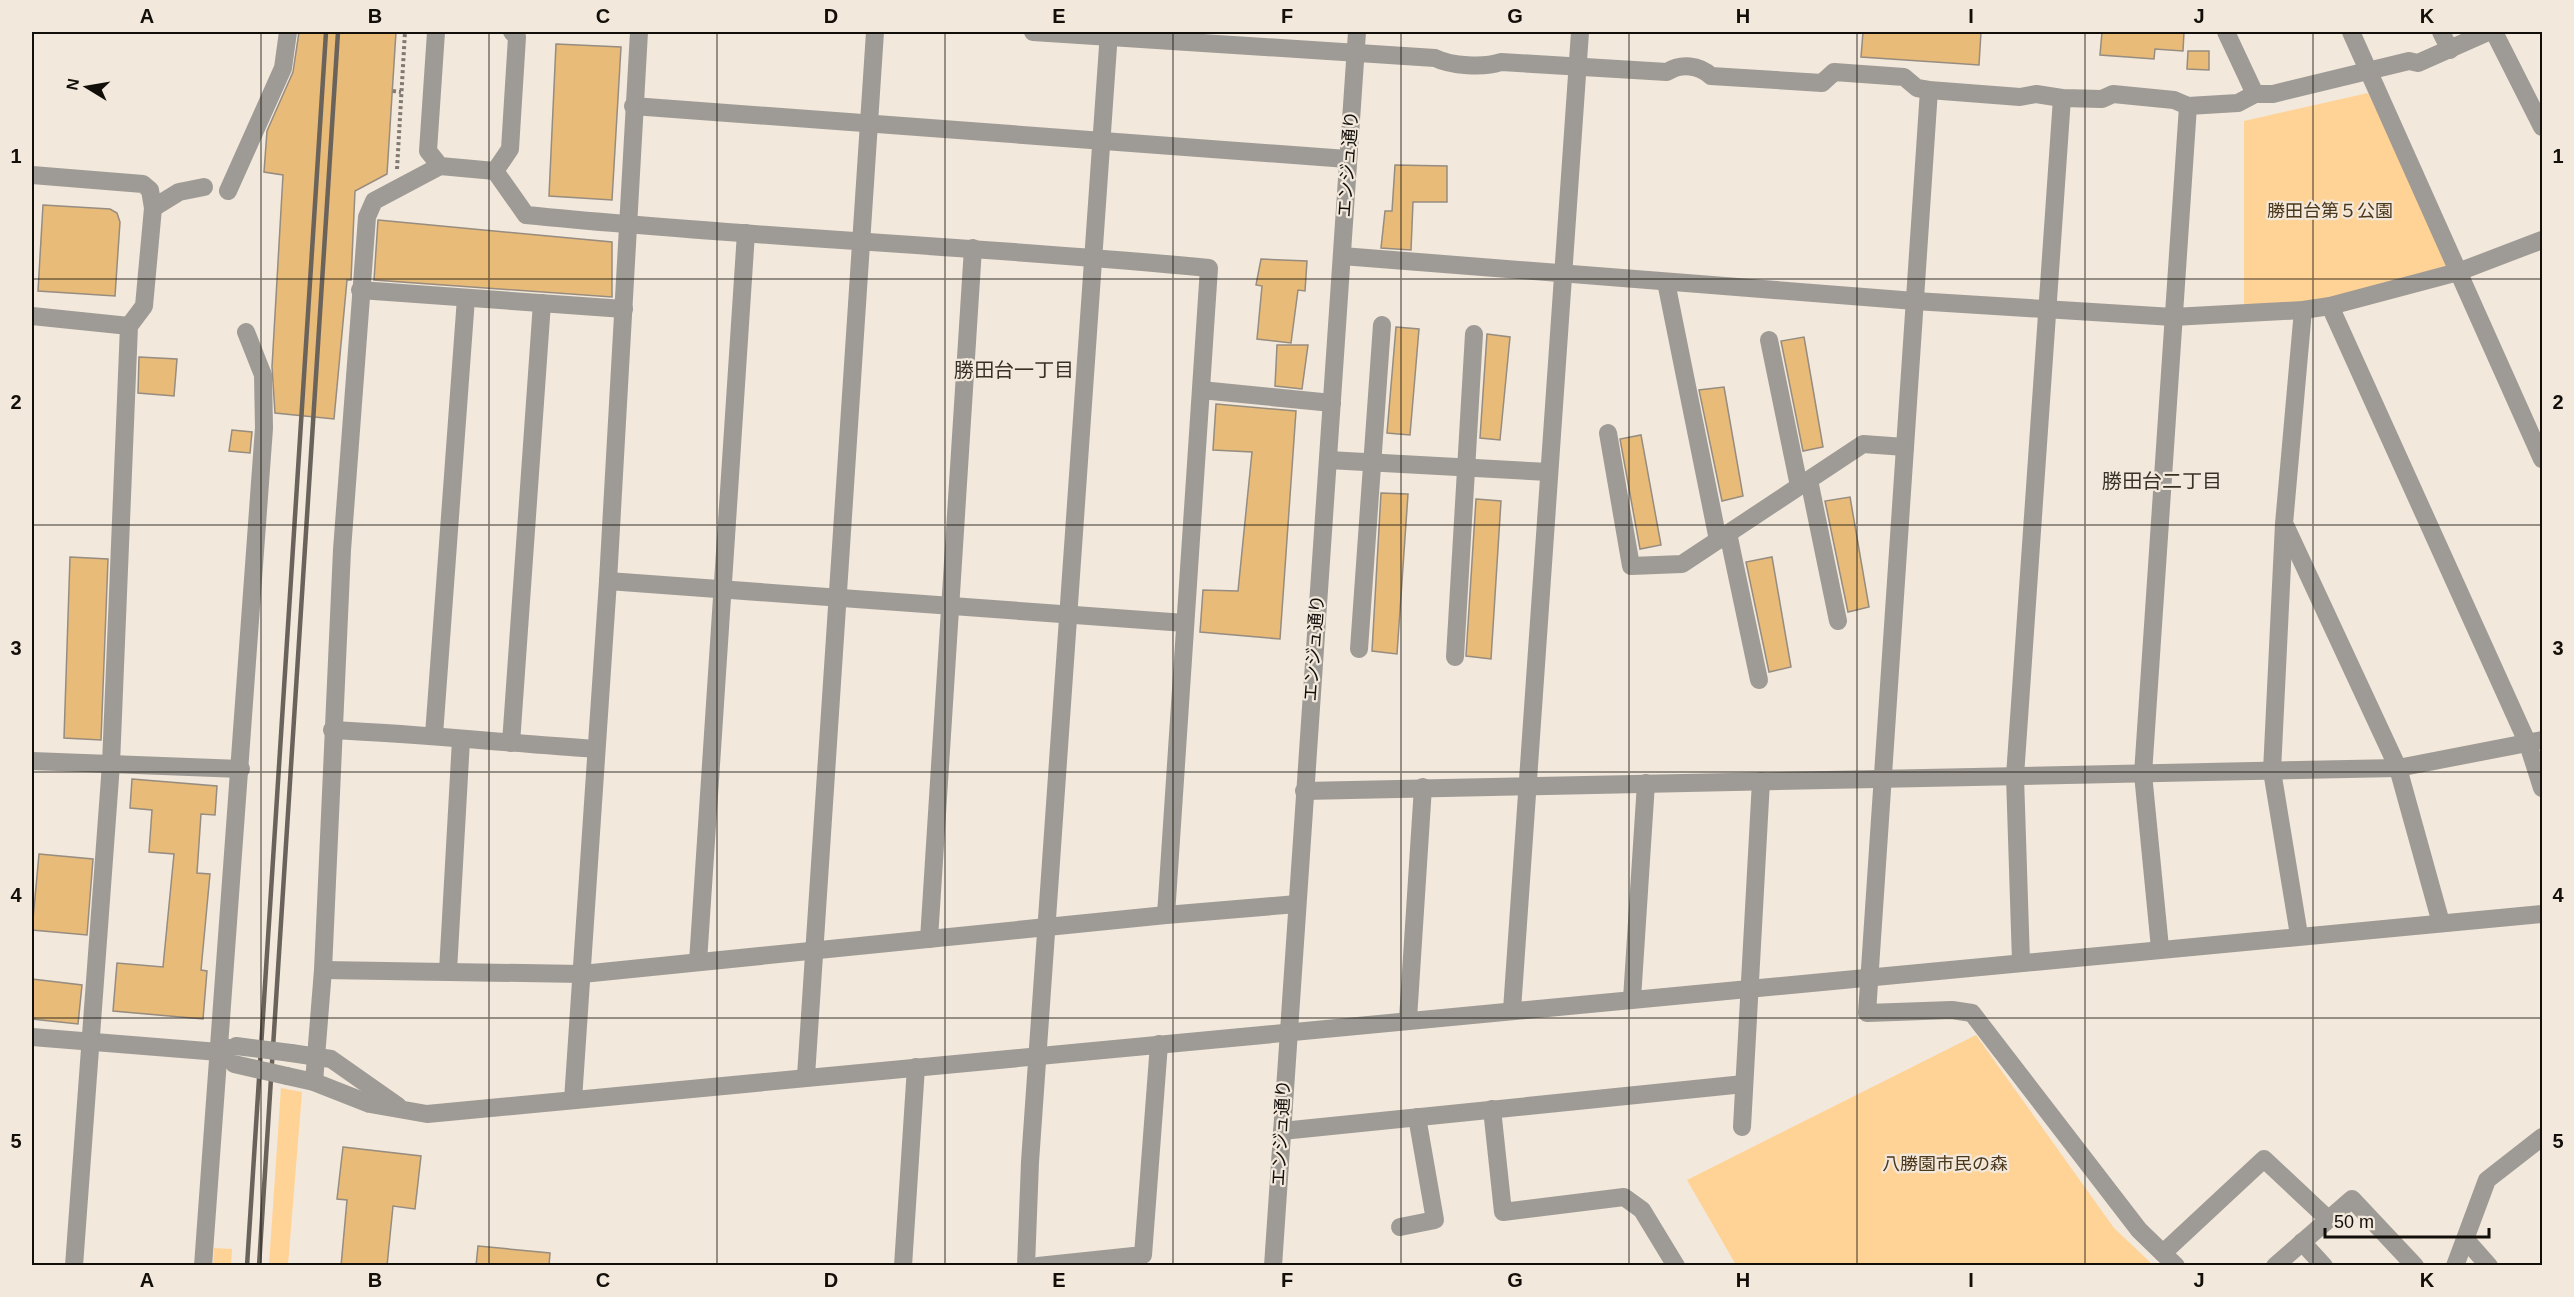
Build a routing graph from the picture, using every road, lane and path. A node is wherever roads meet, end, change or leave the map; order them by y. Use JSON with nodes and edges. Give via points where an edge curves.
{"nodes":[{"id":1,"x":288,"y":32,"type":"edge"},
{"id":2,"x":436,"y":32,"type":"edge"},
{"id":3,"x":512,"y":32,"type":"edge"},
{"id":4,"x":639,"y":32,"type":"edge"},
{"id":5,"x":874,"y":32,"type":"edge"},
{"id":6,"x":1033,"y":32,"type":"edge"},
{"id":7,"x":1357,"y":32,"type":"edge"},
{"id":8,"x":1580,"y":32,"type":"edge"},
{"id":9,"x":2226,"y":32,"type":"edge"},
{"id":10,"x":2351,"y":32,"type":"edge"},
{"id":11,"x":2441,"y":32,"type":"edge"},
{"id":12,"x":2488,"y":32,"type":"edge"},
{"id":13,"x":2494,"y":32,"type":"edge"},
{"id":14,"x":1109,"y":34,"type":"edge"},
{"id":15,"x":2450,"y":50,"type":"junction"},
{"id":16,"x":1355,"y":52,"type":"junction"},
{"id":17,"x":1578,"y":67,"type":"junction"},
{"id":18,"x":2369,"y":72,"type":"junction"},
{"id":19,"x":1929,"y":90,"type":"junction"},
{"id":20,"x":393,"y":91,"type":"dead end"},
{"id":21,"x":401,"y":93,"type":"dead end"},
{"id":22,"x":2255,"y":94,"type":"junction"},
{"id":23,"x":2062,"y":98,"type":"junction"},
{"id":24,"x":633,"y":106,"type":"junction"},
{"id":25,"x":2188,"y":106,"type":"junction"},
{"id":26,"x":868,"y":125,"type":"junction"},
{"id":27,"x":2542,"y":127,"type":"edge"},
{"id":28,"x":1100,"y":140,"type":"junction"},
{"id":29,"x":1347,"y":159,"type":"junction"},
{"id":30,"x":440,"y":166,"type":"junction"},
{"id":31,"x":495,"y":171,"type":"junction"},
{"id":32,"x":32,"y":175,"type":"edge"},
{"id":33,"x":204,"y":187,"type":"dead end"},
{"id":34,"x":228,"y":191,"type":"dead end"},
{"id":35,"x":153,"y":208,"type":"junction"},
{"id":36,"x":628,"y":225,"type":"junction"},
{"id":37,"x":746,"y":233,"type":"junction"},
{"id":38,"x":2542,"y":240,"type":"edge"},
{"id":39,"x":861,"y":241,"type":"junction"},
{"id":40,"x":973,"y":248,"type":"junction"},
{"id":41,"x":1092,"y":256,"type":"junction"},
{"id":42,"x":1342,"y":256,"type":"junction"},
{"id":43,"x":2458,"y":272,"type":"junction"},
{"id":44,"x":1562,"y":275,"type":"junction"},
{"id":45,"x":1666,"y":282,"type":"junction"},
{"id":46,"x":360,"y":290,"type":"junction"},
{"id":47,"x":466,"y":298,"type":"junction"},
{"id":48,"x":1915,"y":301,"type":"junction"},
{"id":49,"x":542,"y":303,"type":"junction"},
{"id":50,"x":2330,"y":306,"type":"junction"},
{"id":51,"x":2047,"y":308,"type":"junction"},
{"id":52,"x":624,"y":309,"type":"junction"},
{"id":53,"x":2302,"y":310,"type":"junction"},
{"id":54,"x":32,"y":316,"type":"edge"},
{"id":55,"x":2173,"y":317,"type":"junction"},
{"id":56,"x":1382,"y":325,"type":"dead end"},
{"id":57,"x":129,"y":326,"type":"junction"},
{"id":58,"x":246,"y":332,"type":"dead end"},
{"id":59,"x":1474,"y":333,"type":"dead end"},
{"id":60,"x":1769,"y":340,"type":"dead end"},
{"id":61,"x":1201,"y":390,"type":"junction"},
{"id":62,"x":1332,"y":404,"type":"junction"},
{"id":63,"x":1608,"y":433,"type":"dead end"},
{"id":64,"x":1905,"y":447,"type":"junction"},
{"id":65,"x":2542,"y":459,"type":"edge"},
{"id":66,"x":1328,"y":460,"type":"junction"},
{"id":67,"x":1371,"y":463,"type":"junction"},
{"id":68,"x":1467,"y":468,"type":"junction"},
{"id":69,"x":1549,"y":472,"type":"junction"},
{"id":70,"x":1804,"y":483,"type":"junction"},
{"id":71,"x":2284,"y":524,"type":"junction"},
{"id":72,"x":1723,"y":537,"type":"junction"},
{"id":73,"x":608,"y":581,"type":"junction"},
{"id":74,"x":723,"y":589,"type":"junction"},
{"id":75,"x":837,"y":598,"type":"junction"},
{"id":76,"x":951,"y":606,"type":"junction"},
{"id":77,"x":1068,"y":614,"type":"junction"},
{"id":78,"x":1838,"y":621,"type":"dead end"},
{"id":79,"x":1185,"y":623,"type":"junction"},
{"id":80,"x":1359,"y":650,"type":"dead end"},
{"id":81,"x":1455,"y":657,"type":"dead end"},
{"id":82,"x":1759,"y":680,"type":"dead end"},
{"id":83,"x":332,"y":730,"type":"junction"},
{"id":84,"x":434,"y":735,"type":"junction"},
{"id":85,"x":461,"y":740,"type":"junction"},
{"id":86,"x":2535,"y":742,"type":"edge"},
{"id":87,"x":512,"y":743,"type":"junction"},
{"id":88,"x":596,"y":749,"type":"junction"},
{"id":89,"x":32,"y":761,"type":"edge"},
{"id":90,"x":111,"y":764,"type":"junction"},
{"id":91,"x":2398,"y":768,"type":"junction"},
{"id":92,"x":241,"y":769,"type":"junction"},
{"id":93,"x":2272,"y":771,"type":"junction"},
{"id":94,"x":2143,"y":774,"type":"junction"},
{"id":95,"x":2015,"y":776,"type":"junction"},
{"id":96,"x":1882,"y":779,"type":"junction"},
{"id":97,"x":1761,"y":781,"type":"junction"},
{"id":98,"x":1646,"y":783,"type":"junction"},
{"id":99,"x":1529,"y":786,"type":"junction"},
{"id":100,"x":1423,"y":787,"type":"junction"},
{"id":101,"x":2542,"y":788,"type":"edge"},
{"id":102,"x":1304,"y":791,"type":"junction"},
{"id":103,"x":1298,"y":904,"type":"junction"},
{"id":104,"x":2542,"y":914,"type":"edge"},
{"id":105,"x":1166,"y":915,"type":"junction"},
{"id":106,"x":2441,"y":923,"type":"junction"},
{"id":107,"x":1048,"y":926,"type":"junction"},
{"id":108,"x":2299,"y":935,"type":"junction"},
{"id":109,"x":929,"y":939,"type":"junction"},
{"id":110,"x":2160,"y":948,"type":"junction"},
{"id":111,"x":814,"y":949,"type":"junction"},
{"id":112,"x":699,"y":962,"type":"junction"},
{"id":113,"x":2020,"y":962,"type":"junction"},
{"id":114,"x":323,"y":970,"type":"junction"},
{"id":115,"x":448,"y":971,"type":"junction"},
{"id":116,"x":582,"y":974,"type":"junction"},
{"id":117,"x":1869,"y":976,"type":"junction"},
{"id":118,"x":1750,"y":987,"type":"junction"},
{"id":119,"x":1632,"y":999,"type":"junction"},
{"id":120,"x":1512,"y":1010,"type":"junction"},
{"id":121,"x":1408,"y":1019,"type":"junction"},
{"id":122,"x":1288,"y":1031,"type":"junction"},
{"id":123,"x":32,"y":1037,"type":"edge"},
{"id":124,"x":90,"y":1041,"type":"junction"},
{"id":125,"x":1159,"y":1044,"type":"junction"},
{"id":126,"x":229,"y":1054,"type":"junction"},
{"id":127,"x":1039,"y":1055,"type":"junction"},
{"id":128,"x":316,"y":1057,"type":"junction"},
{"id":129,"x":916,"y":1067,"type":"junction"},
{"id":130,"x":806,"y":1076,"type":"junction"},
{"id":131,"x":314,"y":1082,"type":"junction"},
{"id":132,"x":1744,"y":1084,"type":"junction"},
{"id":133,"x":573,"y":1100,"type":"junction"},
{"id":134,"x":402,"y":1109,"type":"junction"},
{"id":135,"x":1492,"y":1110,"type":"junction"},
{"id":136,"x":1417,"y":1117,"type":"junction"},
{"id":137,"x":1742,"y":1127,"type":"dead end"},
{"id":138,"x":1282,"y":1131,"type":"junction"},
{"id":139,"x":2542,"y":1137,"type":"edge"},
{"id":140,"x":2328,"y":1219,"type":"junction"},
{"id":141,"x":1400,"y":1227,"type":"dead end"},
{"id":142,"x":2466,"y":1240,"type":"junction"},
{"id":143,"x":2302,"y":1242,"type":"junction"},
{"id":144,"x":2169,"y":1259,"type":"edge"},
{"id":145,"x":74,"y":1266,"type":"edge"},
{"id":146,"x":203,"y":1266,"type":"edge"},
{"id":147,"x":903,"y":1266,"type":"edge"},
{"id":148,"x":1026,"y":1266,"type":"edge"},
{"id":149,"x":1038,"y":1266,"type":"edge"},
{"id":150,"x":1273,"y":1266,"type":"edge"},
{"id":151,"x":1676,"y":1266,"type":"edge"},
{"id":152,"x":2275,"y":1266,"type":"edge"},
{"id":153,"x":2324,"y":1266,"type":"edge"},
{"id":154,"x":2415,"y":1266,"type":"edge"},
{"id":155,"x":2455,"y":1266,"type":"edge"},
{"id":156,"x":2489,"y":1266,"type":"edge"}],
"edges":[{"from":1,"to":34,"type":"street","via":[[283,68]]},
{"from":2,"to":30,"type":"street","via":[[428,151]]},
{"from":3,"to":31,"type":"street","via":[[517,37],[510,149]]},
{"from":4,"to":24,"type":"street"},
{"from":5,"to":26,"type":"street"},
{"from":6,"to":14,"type":"street"},
{"from":7,"to":16,"type":"street","name":"エンジュ通り"},
{"from":8,"to":17,"type":"street"},
{"from":9,"to":22,"type":"street"},
{"from":10,"to":18,"type":"street"},
{"from":11,"to":15,"type":"street"},
{"from":12,"to":15,"type":"street"},
{"from":13,"to":27,"type":"street"},
{"from":14,"to":16,"type":"street"},
{"from":14,"to":28,"type":"street"},
{"from":15,"to":18,"type":"street","via":[[2418,63],[2409,61]]},
{"from":16,"to":17,"type":"street","via":[[1481,64]]},
{"from":16,"to":29,"type":"street","name":"エンジュ通り"},
{"from":17,"to":19,"type":"street","via":[[1667,72],[1677,66],[1703,68],[1711,76],[1822,83],[1834,72],[1904,77],[1917,88]]},
{"from":17,"to":44,"type":"street"},
{"from":18,"to":22,"type":"street","via":[[2273,94]]},
{"from":18,"to":43,"type":"street"},
{"from":19,"to":23,"type":"street"},
{"from":19,"to":48,"type":"street"},
{"from":20,"to":21,"type":"path"},
{"from":22,"to":25,"type":"street","via":[[2238,103]]},
{"from":23,"to":25,"type":"street","via":[[2102,99],[2113,94],[2174,100]]},
{"from":23,"to":51,"type":"street"},
{"from":24,"to":26,"type":"street"},
{"from":24,"to":36,"type":"street"},
{"from":25,"to":55,"type":"street"},
{"from":26,"to":28,"type":"street"},
{"from":26,"to":39,"type":"street"},
{"from":28,"to":29,"type":"street"},
{"from":28,"to":41,"type":"street"},
{"from":29,"to":42,"type":"street","name":"エンジュ通り"},
{"from":30,"to":31,"type":"street"},
{"from":30,"to":46,"type":"street","via":[[374,201],[368,217]]},
{"from":31,"to":36,"type":"street","via":[[526,215]]},
{"from":32,"to":35,"type":"street","via":[[143,184],[150,190]]},
{"from":33,"to":35,"type":"street","via":[[179,192]]},
{"from":35,"to":57,"type":"street","via":[[144,306]]},
{"from":36,"to":37,"type":"street"},
{"from":36,"to":52,"type":"street"},
{"from":37,"to":39,"type":"street"},
{"from":37,"to":74,"type":"street"},
{"from":38,"to":43,"type":"street"},
{"from":39,"to":40,"type":"street"},
{"from":39,"to":75,"type":"street"},
{"from":40,"to":41,"type":"street"},
{"from":40,"to":76,"type":"street"},
{"from":41,"to":61,"type":"street","via":[[1209,268]]},
{"from":41,"to":77,"type":"street"},
{"from":42,"to":44,"type":"street"},
{"from":42,"to":62,"type":"street","name":"エンジュ通り"},
{"from":43,"to":50,"type":"street"},
{"from":43,"to":65,"type":"street"},
{"from":44,"to":45,"type":"street"},
{"from":44,"to":69,"type":"street"},
{"from":45,"to":48,"type":"street"},
{"from":45,"to":72,"type":"street"},
{"from":46,"to":47,"type":"street"},
{"from":46,"to":83,"type":"street"},
{"from":47,"to":49,"type":"street"},
{"from":47,"to":84,"type":"street"},
{"from":48,"to":51,"type":"street"},
{"from":48,"to":64,"type":"street"},
{"from":49,"to":52,"type":"street"},
{"from":49,"to":87,"type":"street"},
{"from":50,"to":53,"type":"street"},
{"from":50,"to":86,"type":"street"},
{"from":51,"to":55,"type":"street"},
{"from":51,"to":95,"type":"street"},
{"from":52,"to":73,"type":"street"},
{"from":53,"to":55,"type":"street"},
{"from":53,"to":71,"type":"street"},
{"from":54,"to":57,"type":"street"},
{"from":55,"to":94,"type":"street"},
{"from":56,"to":67,"type":"street"},
{"from":57,"to":90,"type":"street"},
{"from":58,"to":92,"type":"street","via":[[263,375],[264,428]]},
{"from":59,"to":68,"type":"street"},
{"from":60,"to":70,"type":"street"},
{"from":61,"to":62,"type":"street"},
{"from":61,"to":79,"type":"street"},
{"from":62,"to":66,"type":"street","name":"エンジュ通り"},
{"from":63,"to":72,"type":"street","via":[[1631,566],[1682,564]]},
{"from":64,"to":70,"type":"street","via":[[1863,444]]},
{"from":64,"to":96,"type":"street"},
{"from":66,"to":67,"type":"street"},
{"from":66,"to":102,"type":"street","name":"エンジュ通り"},
{"from":67,"to":68,"type":"street"},
{"from":67,"to":80,"type":"street"},
{"from":68,"to":69,"type":"street"},
{"from":68,"to":81,"type":"street"},
{"from":69,"to":99,"type":"street"},
{"from":70,"to":72,"type":"street"},
{"from":70,"to":78,"type":"street"},
{"from":71,"to":91,"type":"street"},
{"from":71,"to":93,"type":"street"},
{"from":72,"to":82,"type":"street"},
{"from":73,"to":74,"type":"street"},
{"from":73,"to":88,"type":"street"},
{"from":74,"to":75,"type":"street"},
{"from":74,"to":112,"type":"street"},
{"from":75,"to":76,"type":"street"},
{"from":75,"to":111,"type":"street"},
{"from":76,"to":77,"type":"street"},
{"from":76,"to":109,"type":"street"},
{"from":77,"to":79,"type":"street"},
{"from":77,"to":107,"type":"street"},
{"from":79,"to":105,"type":"street"},
{"from":83,"to":84,"type":"street"},
{"from":83,"to":114,"type":"street"},
{"from":84,"to":85,"type":"street"},
{"from":85,"to":87,"type":"street"},
{"from":85,"to":115,"type":"street"},
{"from":86,"to":91,"type":"street"},
{"from":86,"to":101,"type":"street"},
{"from":87,"to":88,"type":"street"},
{"from":88,"to":116,"type":"street"},
{"from":89,"to":90,"type":"street"},
{"from":90,"to":92,"type":"street"},
{"from":90,"to":124,"type":"street"},
{"from":91,"to":93,"type":"street"},
{"from":91,"to":106,"type":"street"},
{"from":92,"to":126,"type":"street"},
{"from":93,"to":94,"type":"street"},
{"from":93,"to":108,"type":"street"},
{"from":94,"to":95,"type":"street"},
{"from":94,"to":110,"type":"street"},
{"from":95,"to":96,"type":"street"},
{"from":95,"to":113,"type":"street"},
{"from":96,"to":97,"type":"street"},
{"from":96,"to":117,"type":"street"},
{"from":97,"to":98,"type":"street"},
{"from":97,"to":118,"type":"street"},
{"from":98,"to":99,"type":"street"},
{"from":98,"to":119,"type":"street"},
{"from":99,"to":100,"type":"street"},
{"from":99,"to":120,"type":"street"},
{"from":100,"to":102,"type":"street"},
{"from":100,"to":121,"type":"street"},
{"from":102,"to":103,"type":"street","name":"エンジュ通り"},
{"from":103,"to":105,"type":"street"},
{"from":103,"to":122,"type":"street","name":"エンジュ通り"},
{"from":104,"to":106,"type":"street"},
{"from":105,"to":107,"type":"street"},
{"from":106,"to":108,"type":"street"},
{"from":107,"to":109,"type":"street"},
{"from":107,"to":127,"type":"street"},
{"from":108,"to":110,"type":"street"},
{"from":109,"to":111,"type":"street"},
{"from":110,"to":113,"type":"street"},
{"from":111,"to":112,"type":"street"},
{"from":111,"to":130,"type":"street"},
{"from":112,"to":116,"type":"street"},
{"from":113,"to":117,"type":"street"},
{"from":114,"to":115,"type":"street"},
{"from":114,"to":128,"type":"street"},
{"from":115,"to":116,"type":"street"},
{"from":116,"to":133,"type":"street"},
{"from":117,"to":118,"type":"street"},
{"from":117,"to":144,"type":"street","via":[[1867,1013],[1972,1013],[2139,1230]]},
{"from":118,"to":119,"type":"street"},
{"from":118,"to":132,"type":"street"},
{"from":119,"to":120,"type":"street"},
{"from":120,"to":121,"type":"street"},
{"from":121,"to":122,"type":"street"},
{"from":122,"to":125,"type":"street"},
{"from":122,"to":138,"type":"street","name":"エンジュ通り"},
{"from":123,"to":124,"type":"street"},
{"from":124,"to":126,"type":"street"},
{"from":124,"to":145,"type":"street"},
{"from":125,"to":127,"type":"street"},
{"from":125,"to":149,"type":"street","via":[[1143,1255]]},
{"from":126,"to":128,"type":"street","bridge":true,"via":[[291,1053]]},
{"from":126,"to":131,"type":"street","bridge":true},
{"from":126,"to":146,"type":"street"},
{"from":127,"to":129,"type":"street"},
{"from":127,"to":148,"type":"street"},
{"from":128,"to":131,"type":"street"},
{"from":128,"to":134,"type":"street","via":[[331,1059]]},
{"from":129,"to":130,"type":"street"},
{"from":129,"to":147,"type":"street"},
{"from":130,"to":133,"type":"street"},
{"from":131,"to":134,"type":"street","via":[[370,1104]]},
{"from":132,"to":135,"type":"street"},
{"from":132,"to":137,"type":"street"},
{"from":133,"to":134,"type":"street","via":[[427,1113]]},
{"from":135,"to":136,"type":"street"},
{"from":135,"to":151,"type":"street","via":[[1503,1212],[1624,1197],[1642,1210]]},
{"from":136,"to":138,"type":"street"},
{"from":136,"to":141,"type":"street","via":[[1435,1220]]},
{"from":138,"to":150,"type":"street","name":"エンジュ通り"},
{"from":139,"to":142,"type":"street","via":[[2487,1180]]},
{"from":140,"to":143,"type":"street"},
{"from":140,"to":144,"type":"street","via":[[2264,1158]]},
{"from":140,"to":154,"type":"street","via":[[2352,1199]]},
{"from":142,"to":155,"type":"street"},
{"from":142,"to":156,"type":"street"},
{"from":143,"to":152,"type":"street"},
{"from":143,"to":153,"type":"street"}]}
